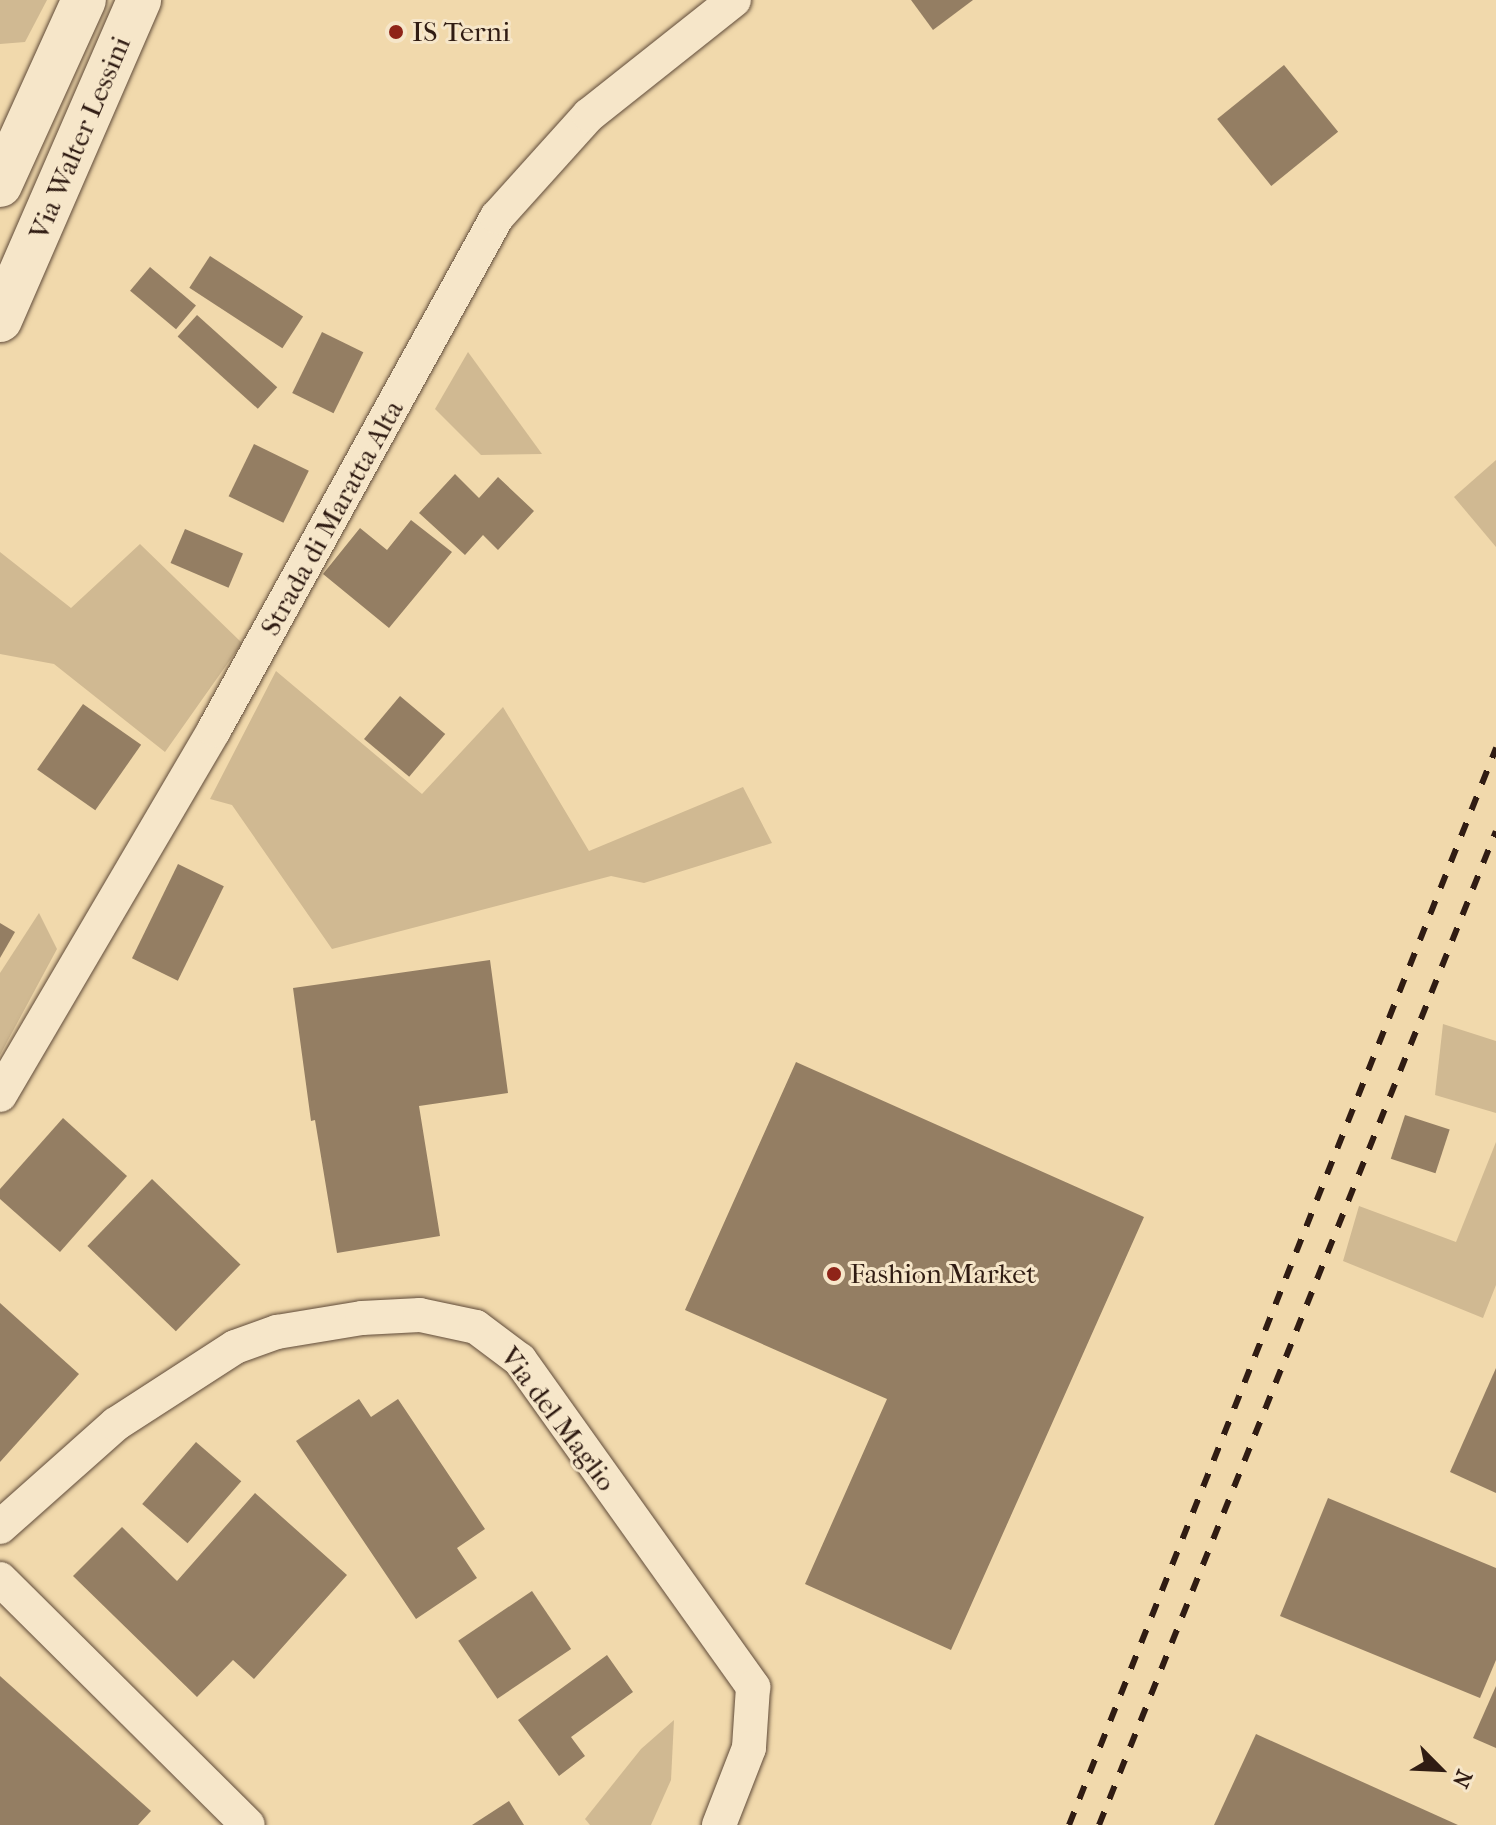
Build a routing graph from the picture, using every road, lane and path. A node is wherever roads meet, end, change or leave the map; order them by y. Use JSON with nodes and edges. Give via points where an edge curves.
{"nodes":[{"id":1,"x":84,"y":0,"type":"edge"},
{"id":2,"x":139,"y":0,"type":"edge"},
{"id":3,"x":734,"y":0,"type":"edge"},
{"id":4,"x":0,"y":185,"type":"edge"},
{"id":5,"x":0,"y":320,"type":"edge"},
{"id":6,"x":0,"y":1095,"type":"edge"},
{"id":7,"x":0,"y":1527,"type":"edge"},
{"id":8,"x":0,"y":1579,"type":"edge"},
{"id":9,"x":248,"y":1825,"type":"edge"},
{"id":10,"x":719,"y":1825,"type":"edge"}],
"edges":[{"from":1,"to":4,"type":"main road","name":"Via Walter Lessini"},
{"from":2,"to":5,"type":"main road","name":"Via Walter Lessini"},
{"from":3,"to":6,"type":"street","name":"Strada di Maratta Alta","via":[[589,115],[497,217],[214,730]]},
{"from":7,"to":10,"type":"street","name":"Via del Maglio","via":[[116,1424],[235,1347],[277,1332],[362,1318],[420,1315],[476,1327],[520,1360],[753,1687],[749,1748]]},
{"from":8,"to":9,"type":"street"}]}
